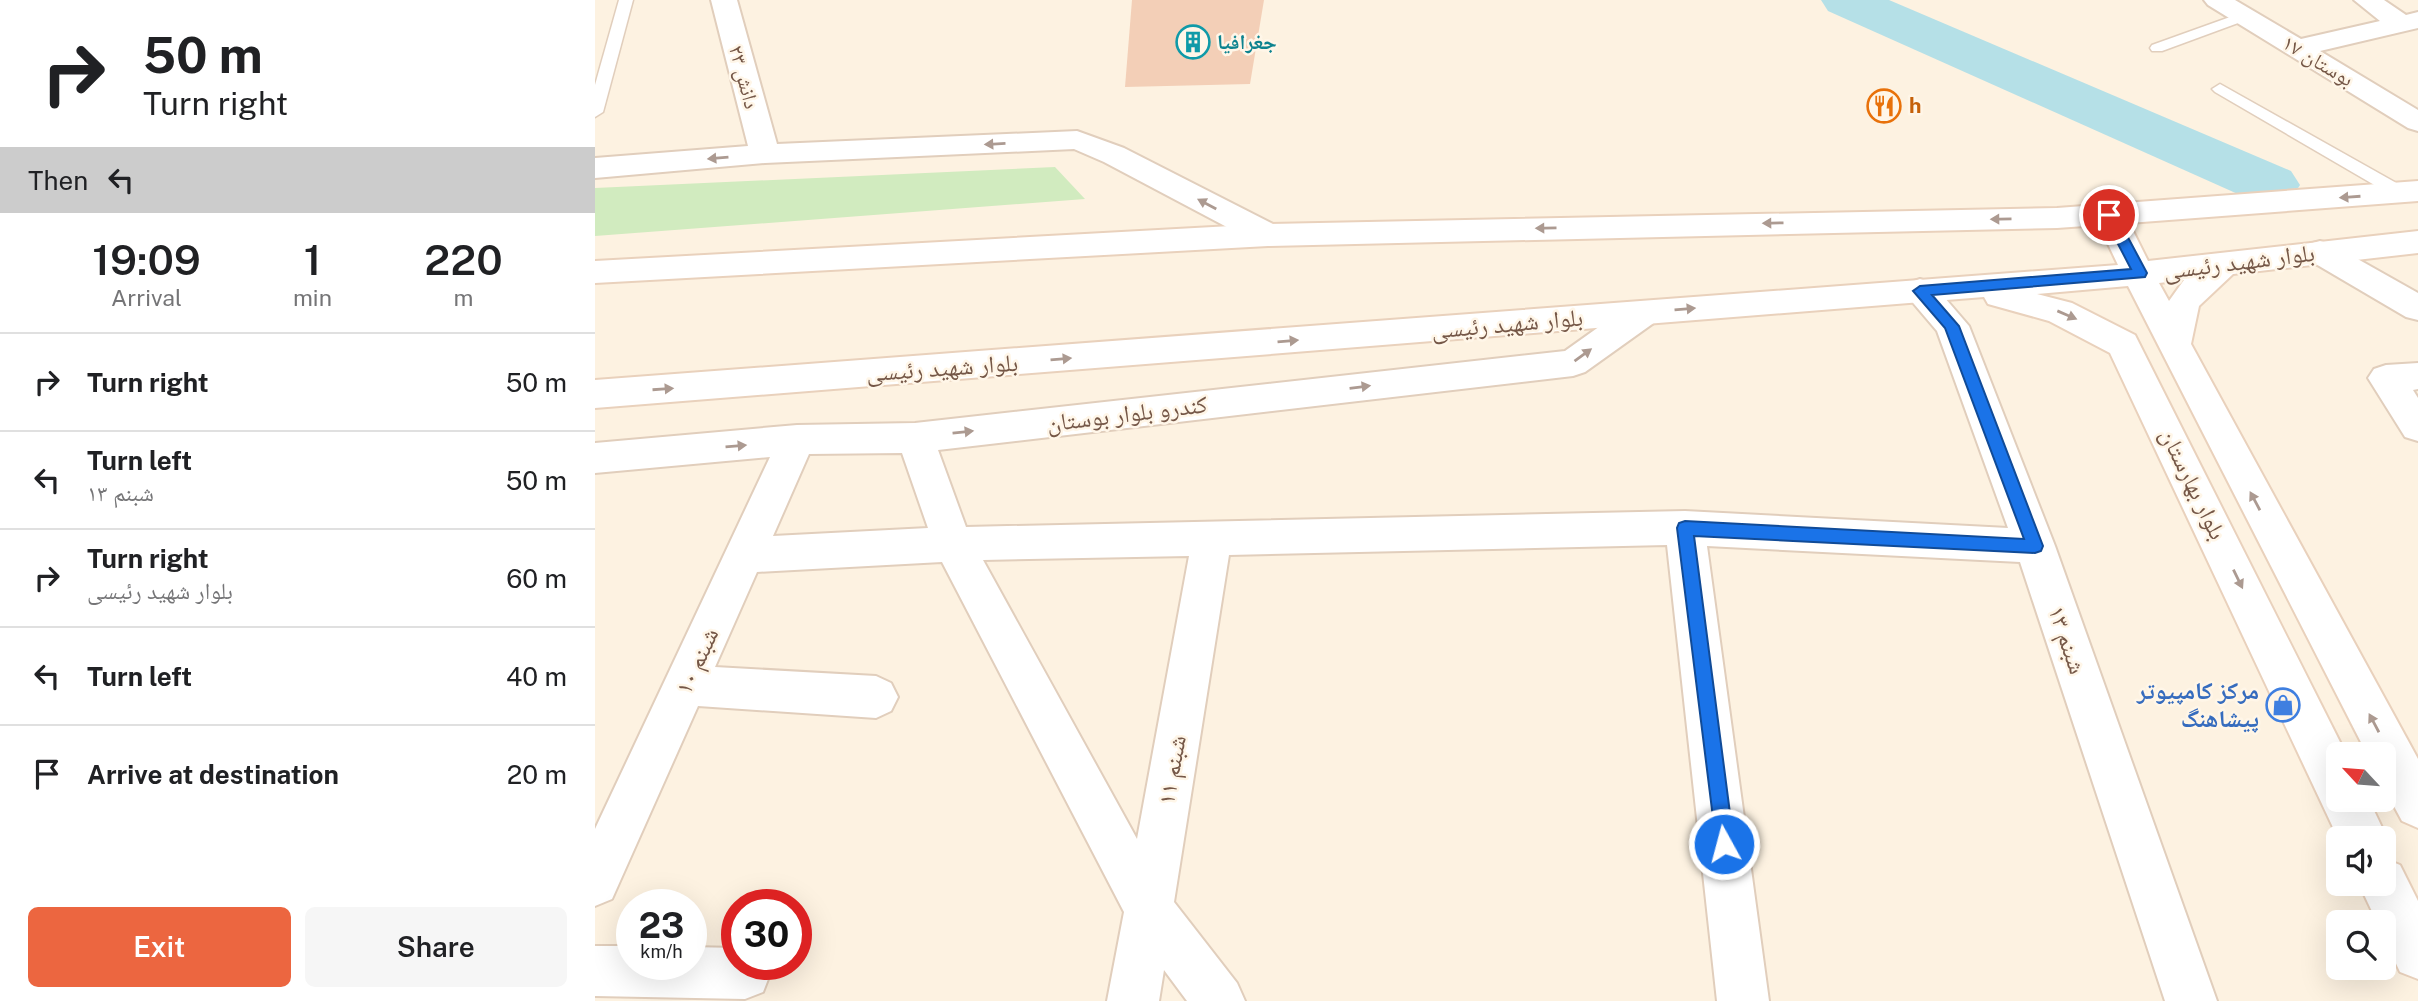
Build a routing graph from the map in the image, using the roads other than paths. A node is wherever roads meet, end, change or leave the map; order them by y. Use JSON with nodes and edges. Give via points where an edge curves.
{"nodes":[{"id":1,"x":626,"y":0,"type":"edge"},
{"id":2,"x":724,"y":0,"type":"edge"},
{"id":3,"x":2217,"y":0,"type":"edge"},
{"id":4,"x":2367,"y":0,"type":"edge"},
{"id":5,"x":2244,"y":16,"type":"junction"},
{"id":6,"x":2410,"y":22,"type":"edge"},
{"id":7,"x":2157,"y":48,"type":"dead end"},
{"id":8,"x":2298,"y":48,"type":"junction"},
{"id":9,"x":2220,"y":89,"type":"dead end"},
{"id":10,"x":595,"y":112,"type":"edge"},
{"id":11,"x":2418,"y":122,"type":"edge"},
{"id":12,"x":765,"y":154,"type":"junction"},
{"id":13,"x":595,"y":168,"type":"edge"},
{"id":14,"x":2409,"y":192,"type":"edge"},
{"id":15,"x":2109,"y":215,"type":"junction"},
{"id":16,"x":2056,"y":218,"type":"junction"},
{"id":17,"x":1268,"y":235,"type":"junction"},
{"id":18,"x":2418,"y":242,"type":"edge"},
{"id":19,"x":2320,"y":252,"type":"junction"},
{"id":20,"x":2227,"y":262,"type":"junction"},
{"id":21,"x":595,"y":272,"type":"edge"},
{"id":22,"x":2140,"y":273,"type":"junction"},
{"id":23,"x":2091,"y":279,"type":"junction"},
{"id":24,"x":1937,"y":289,"type":"junction"},
{"id":25,"x":2418,"y":308,"type":"edge"},
{"id":26,"x":1643,"y":313,"type":"junction"},
{"id":27,"x":2123,"y":344,"type":"junction"},
{"id":28,"x":2174,"y":344,"type":"junction"},
{"id":29,"x":2402,"y":377,"type":"edge"},
{"id":30,"x":595,"y":394,"type":"edge"},
{"id":31,"x":2418,"y":427,"type":"edge"},
{"id":32,"x":915,"y":438,"type":"junction"},
{"id":33,"x":797,"y":440,"type":"junction"},
{"id":34,"x":595,"y":458,"type":"edge"},
{"id":35,"x":1685,"y":528,"type":"junction"},
{"id":36,"x":1212,"y":538,"type":"junction"},
{"id":37,"x":953,"y":544,"type":"junction"},
{"id":38,"x":2035,"y":546,"type":"junction"},
{"id":39,"x":746,"y":555,"type":"junction"},
{"id":40,"x":686,"y":685,"type":"junction"},
{"id":41,"x":876,"y":697,"type":"dead end"},
{"id":42,"x":2326,"y":762,"type":"edge"},
{"id":43,"x":2418,"y":805,"type":"edge"},
{"id":44,"x":595,"y":882,"type":"edge"},
{"id":45,"x":2390,"y":896,"type":"edge"},
{"id":46,"x":1148,"y":908,"type":"junction"},
{"id":47,"x":2418,"y":954,"type":"edge"},
{"id":48,"x":595,"y":971,"type":"edge"},
{"id":49,"x":721,"y":974,"type":"edge"},
{"id":50,"x":1133,"y":1001,"type":"edge"},
{"id":51,"x":1219,"y":1001,"type":"edge"},
{"id":52,"x":1743,"y":1001,"type":"edge"},
{"id":53,"x":2191,"y":1001,"type":"edge"}],
"edges":[{"from":1,"to":10,"type":"lane"},
{"from":2,"to":12,"type":"street","name":"دانش ۲۳"},
{"from":3,"to":5,"type":"street","name":"بوستان ۱۷"},
{"from":4,"to":6,"type":"street"},
{"from":5,"to":7,"type":"lane"},
{"from":5,"to":8,"type":"street","name":"بوستان ۱۷"},
{"from":6,"to":8,"type":"street"},
{"from":8,"to":11,"type":"street","name":"بوستان ۱۷"},
{"from":9,"to":14,"type":"lane"},
{"from":12,"to":13,"type":"street","one_way":true},
{"from":17,"to":12,"type":"street","one_way":true,"via":[[1077,140]]},
{"from":14,"to":15,"type":"street","one_way":true},
{"from":15,"to":16,"type":"street"},
{"from":15,"to":22,"type":"street","name":"بلوار بهارستان"},
{"from":16,"to":17,"type":"street","one_way":true},
{"from":16,"to":23,"type":"street","name":"بلوار بهارستان"},
{"from":17,"to":21,"type":"street"},
{"from":18,"to":19,"type":"street","name":"بلوار شهید رئیسی"},
{"from":19,"to":20,"type":"street","name":"بلوار شهید رئیسی"},
{"from":19,"to":25,"type":"street"},
{"from":20,"to":22,"type":"street","name":"بلوار شهید رئیسی"},
{"from":20,"to":28,"type":"street","via":[[2184,302]]},
{"from":22,"to":23,"type":"street","name":"بلوار شهید رئیسی"},
{"from":22,"to":28,"type":"street","name":"بلوار بهارستان"},
{"from":23,"to":24,"type":"street","name":"بلوار شهید رئیسی"},
{"from":23,"to":27,"type":"street","name":"بلوار بهارستان"},
{"from":26,"to":24,"type":"street","name":"بلوار شهید رئیسی","one_way":true},
{"from":24,"to":27,"type":"street","one_way":true,"via":[[2030,302]]},
{"from":24,"to":38,"type":"street","name":"شبنم ۱۳"},
{"from":30,"to":26,"type":"street","name":"بلوار شهید رئیسی","one_way":true},
{"from":32,"to":26,"type":"street","name":"کندرو بلوار بوستان","one_way":true,"via":[[1573,363]]},
{"from":27,"to":28,"type":"street","via":[[2129,328],[2146,325]]},
{"from":27,"to":42,"type":"street","name":"بلوار بهارستان","one_way":true},
{"from":43,"to":28,"type":"street","name":"بلوار بهارستان","one_way":true},
{"from":29,"to":31,"type":"street"},
{"from":32,"to":33,"type":"street","name":"کندرو بلوار بوستان"},
{"from":32,"to":37,"type":"street"},
{"from":34,"to":33,"type":"street","name":"کندرو بلوار بوستان","one_way":true},
{"from":33,"to":39,"type":"street","name":"شبنم ۱۰"},
{"from":35,"to":36,"type":"street"},
{"from":35,"to":38,"type":"street"},
{"from":35,"to":52,"type":"street"},
{"from":36,"to":37,"type":"street"},
{"from":36,"to":46,"type":"street","name":"شبنم ۱۱"},
{"from":37,"to":39,"type":"street"},
{"from":37,"to":46,"type":"street"},
{"from":38,"to":53,"type":"street","name":"شبنم ۱۳"},
{"from":39,"to":40,"type":"street","name":"شبنم ۱۰"},
{"from":40,"to":41,"type":"street"},
{"from":40,"to":44,"type":"street","name":"شبنم ۱۰"},
{"from":45,"to":47,"type":"street"},
{"from":46,"to":50,"type":"street","name":"شبنم ۱۱"},
{"from":46,"to":51,"type":"street"},
{"from":48,"to":49,"type":"street"}]}
